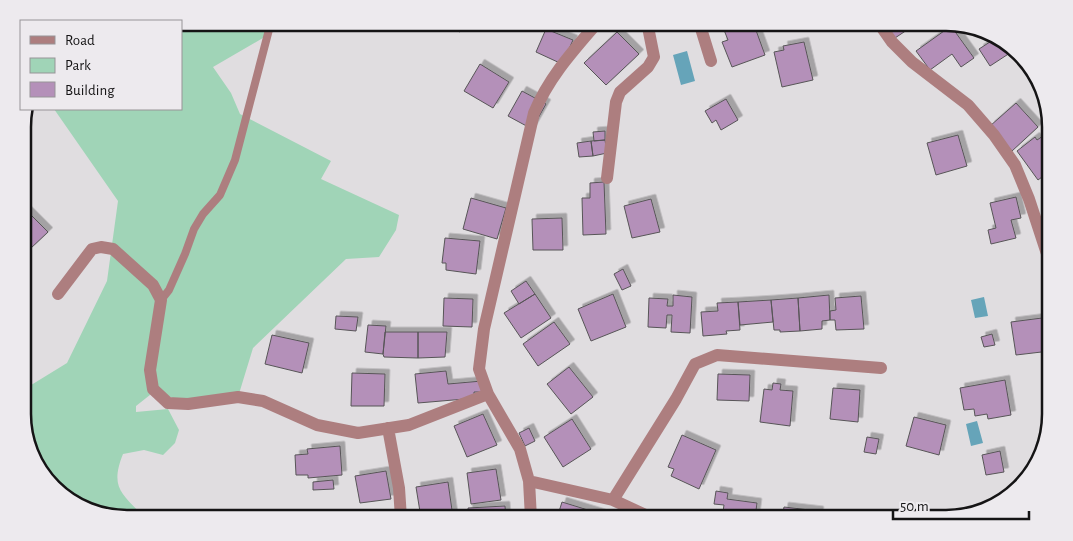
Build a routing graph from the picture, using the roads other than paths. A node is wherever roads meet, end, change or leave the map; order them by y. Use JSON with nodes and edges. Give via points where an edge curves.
{"nodes":[{"id":1,"x":269,"y":31,"type":"edge"},
{"id":2,"x":590,"y":31,"type":"edge"},
{"id":3,"x":649,"y":31,"type":"edge"},
{"id":4,"x":702,"y":31,"type":"edge"},
{"id":5,"x":884,"y":31,"type":"edge"},
{"id":6,"x":711,"y":60,"type":"dead end"},
{"id":7,"x":607,"y":178,"type":"dead end"},
{"id":8,"x":1042,"y":239,"type":"edge"},
{"id":9,"x":58,"y":294,"type":"dead end"},
{"id":10,"x":161,"y":300,"type":"junction"},
{"id":11,"x":881,"y":368,"type":"dead end"},
{"id":12,"x":488,"y":394,"type":"junction"},
{"id":13,"x":388,"y":428,"type":"junction"},
{"id":14,"x":529,"y":481,"type":"junction"},
{"id":15,"x":613,"y":500,"type":"junction"},
{"id":16,"x":400,"y":510,"type":"edge"},
{"id":17,"x":531,"y":510,"type":"edge"},
{"id":18,"x":635,"y":510,"type":"edge"}],
"edges":[{"from":1,"to":10,"type":"lane","via":[[235,160],[220,195],[194,229],[173,281]]},
{"from":2,"to":12,"type":"street","via":[[557,70],[534,113],[484,329],[479,369]]},
{"from":3,"to":7,"type":"street","via":[[654,57],[648,67],[620,92],[616,102]]},
{"from":4,"to":6,"type":"street"},
{"from":5,"to":8,"type":"street","via":[[912,62],[968,105],[994,135],[1015,166]]},
{"from":9,"to":10,"type":"street","via":[[92,249],[101,247],[113,249],[153,285]]},
{"from":10,"to":13,"type":"street","via":[[150,370],[153,389],[168,403],[188,404],[238,397],[263,401],[316,425],[358,433]]},
{"from":11,"to":15,"type":"street","via":[[717,355],[695,364]]},
{"from":12,"to":13,"type":"street","via":[[409,425]]},
{"from":12,"to":14,"type":"street","via":[[520,449]]},
{"from":13,"to":16,"type":"street"},
{"from":14,"to":15,"type":"street"},
{"from":14,"to":17,"type":"street"},
{"from":15,"to":18,"type":"street"}]}
